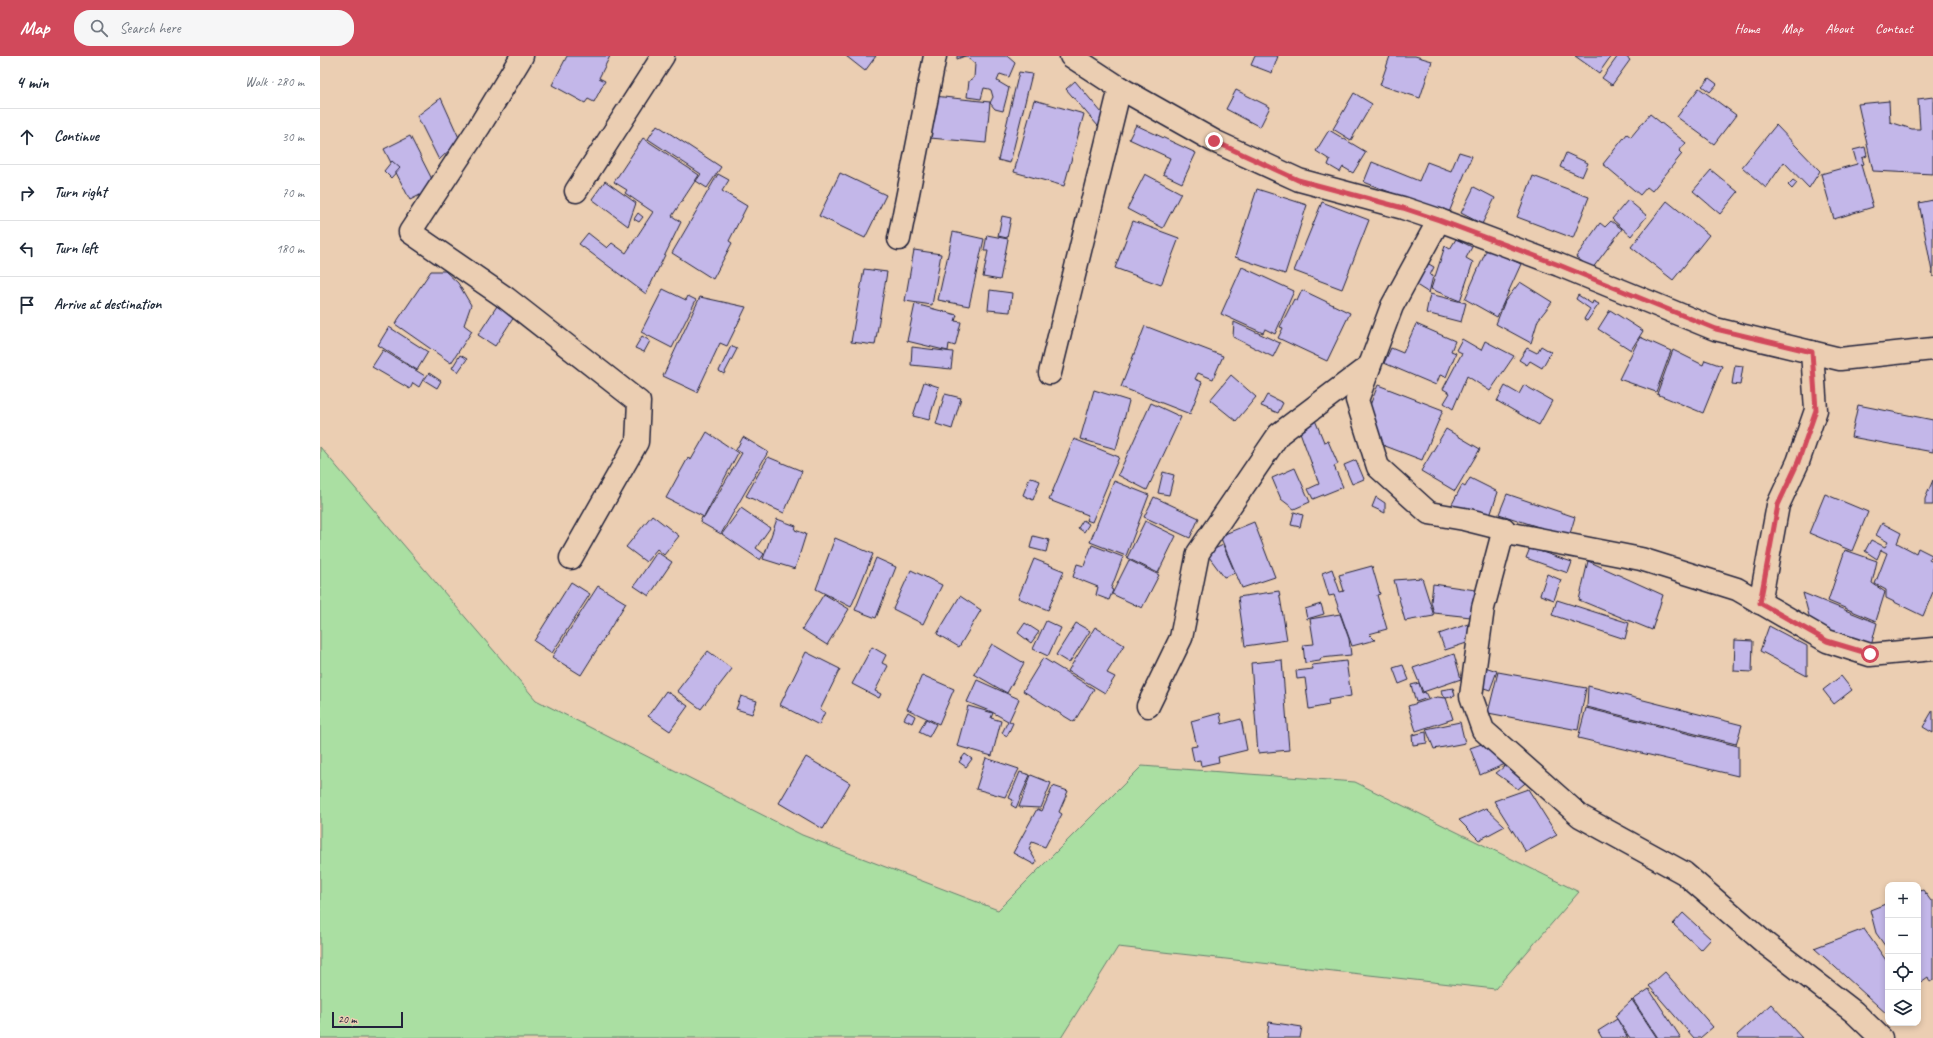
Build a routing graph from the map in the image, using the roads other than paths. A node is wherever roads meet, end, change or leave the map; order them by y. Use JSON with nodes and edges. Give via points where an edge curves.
{"nodes":[{"id":1,"x":522,"y":56,"type":"edge"},
{"id":2,"x":663,"y":56,"type":"edge"},
{"id":3,"x":935,"y":56,"type":"edge"},
{"id":4,"x":1070,"y":56,"type":"edge"},
{"id":5,"x":1120,"y":88,"type":"junction"},
{"id":6,"x":576,"y":191,"type":"dead end"},
{"id":7,"x":1439,"y":220,"type":"junction"},
{"id":8,"x":899,"y":239,"type":"dead end"},
{"id":9,"x":1933,"y":348,"type":"edge"},
{"id":10,"x":1812,"y":352,"type":"junction"},
{"id":11,"x":1369,"y":366,"type":"junction"},
{"id":12,"x":1050,"y":373,"type":"dead end"},
{"id":13,"x":1504,"y":529,"type":"junction"},
{"id":14,"x":571,"y":558,"type":"dead end"},
{"id":15,"x":1760,"y":603,"type":"junction"},
{"id":16,"x":1933,"y":649,"type":"edge"},
{"id":17,"x":1148,"y":706,"type":"dead end"},
{"id":18,"x":1881,"y":1038,"type":"edge"}],
"edges":[{"from":1,"to":14,"type":"street","via":[[410,232],[506,298],[639,402],[637,442]]},
{"from":2,"to":6,"type":"street"},
{"from":3,"to":8,"type":"street"},
{"from":4,"to":5,"type":"street"},
{"from":5,"to":7,"type":"street","via":[[1214,141],[1298,180]]},
{"from":5,"to":12,"type":"street"},
{"from":7,"to":10,"type":"street","via":[[1559,265],[1716,329]]},
{"from":7,"to":11,"type":"street","via":[[1392,306]]},
{"from":9,"to":10,"type":"street","via":[[1840,358]]},
{"from":10,"to":15,"type":"street","via":[[1816,410],[1798,462],[1778,505]]},
{"from":11,"to":13,"type":"street","via":[[1357,400],[1378,467],[1429,513]]},
{"from":11,"to":17,"type":"street","via":[[1279,434],[1198,553],[1181,638]]},
{"from":13,"to":15,"type":"street","via":[[1507,533],[1641,559],[1737,589]]},
{"from":13,"to":18,"type":"street","via":[[1483,608],[1472,696],[1483,730],[1580,816],[1684,873],[1766,944],[1854,1012]]},
{"from":15,"to":16,"type":"street","via":[[1827,641],[1870,654]]}]}
